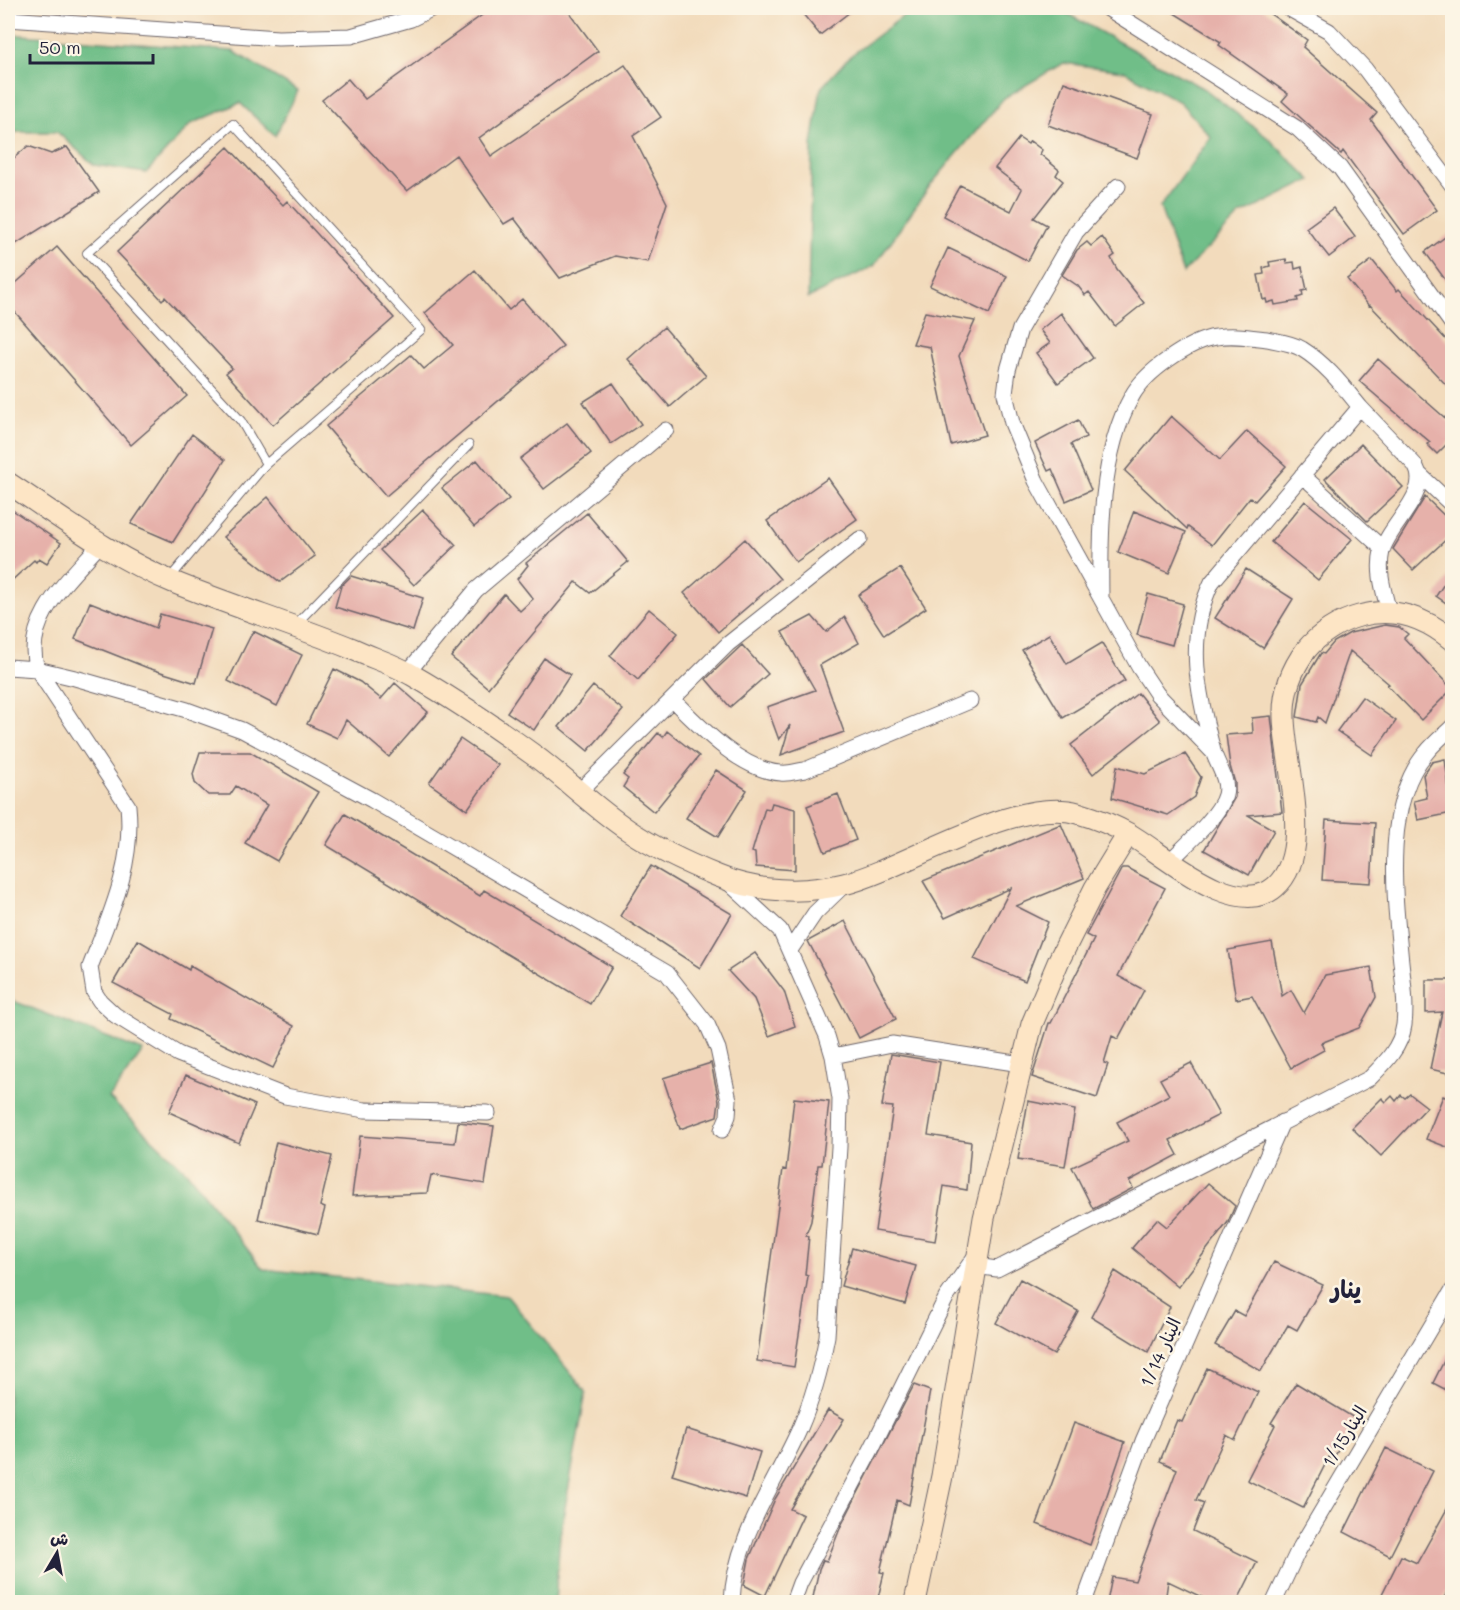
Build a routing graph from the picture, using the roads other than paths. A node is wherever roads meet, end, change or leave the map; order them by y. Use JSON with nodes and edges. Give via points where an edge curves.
{"nodes":[{"id":1,"x":433,"y":8,"type":"edge"},
{"id":2,"x":1107,"y":8,"type":"edge"},
{"id":3,"x":1288,"y":8,"type":"edge"},
{"id":4,"x":8,"y":19,"type":"edge"},
{"id":5,"x":1452,"y":185,"type":"edge"},
{"id":6,"x":1118,"y":186,"type":"dead end"},
{"id":7,"x":1452,"y":324,"type":"edge"},
{"id":8,"x":1360,"y":407,"type":"junction"},
{"id":9,"x":666,"y":430,"type":"dead end"},
{"id":10,"x":469,"y":445,"type":"dead end"},
{"id":11,"x":266,"y":464,"type":"junction"},
{"id":12,"x":1302,"y":475,"type":"junction"},
{"id":13,"x":1420,"y":475,"type":"junction"},
{"id":14,"x":8,"y":483,"type":"edge"},
{"id":15,"x":1452,"y":505,"type":"edge"},
{"id":16,"x":860,"y":539,"type":"dead end"},
{"id":17,"x":101,"y":543,"type":"junction"},
{"id":18,"x":1383,"y":549,"type":"junction"},
{"id":19,"x":168,"y":580,"type":"junction"},
{"id":20,"x":1101,"y":598,"type":"junction"},
{"id":21,"x":1389,"y":612,"type":"junction"},
{"id":22,"x":295,"y":625,"type":"junction"},
{"id":23,"x":1452,"y":640,"type":"edge"},
{"id":24,"x":8,"y":667,"type":"edge"},
{"id":25,"x":37,"y":669,"type":"junction"},
{"id":26,"x":408,"y":672,"type":"junction"},
{"id":27,"x":673,"y":700,"type":"junction"},
{"id":28,"x":970,"y":701,"type":"dead end"},
{"id":29,"x":1452,"y":727,"type":"edge"},
{"id":30,"x":1214,"y":753,"type":"junction"},
{"id":31,"x":580,"y":791,"type":"junction"},
{"id":32,"x":1128,"y":834,"type":"junction"},
{"id":33,"x":1170,"y":861,"type":"junction"},
{"id":34,"x":723,"y":878,"type":"junction"},
{"id":35,"x":844,"y":884,"type":"junction"},
{"id":36,"x":790,"y":950,"type":"junction"},
{"id":37,"x":833,"y":1056,"type":"junction"},
{"id":38,"x":1021,"y":1064,"type":"junction"},
{"id":39,"x":488,"y":1113,"type":"dead end"},
{"id":40,"x":1282,"y":1122,"type":"junction"},
{"id":41,"x":722,"y":1130,"type":"dead end"},
{"id":42,"x":976,"y":1259,"type":"junction"},
{"id":43,"x":1452,"y":1292,"type":"edge"},
{"id":44,"x":732,"y":1602,"type":"edge"},
{"id":45,"x":793,"y":1602,"type":"edge"},
{"id":46,"x":915,"y":1602,"type":"edge"},
{"id":47,"x":1084,"y":1602,"type":"edge"},
{"id":48,"x":1274,"y":1602,"type":"edge"}],
"edges":[{"from":1,"to":4,"type":"street","via":[[411,19],[351,36],[299,38]]},
{"from":2,"to":7,"type":"street","via":[[1298,129],[1340,168]]},
{"from":3,"to":5,"type":"street","via":[[1329,31],[1365,69]]},
{"from":6,"to":20,"type":"street","via":[[1076,232],[1020,329],[1005,394],[1012,423],[1036,481]]},
{"from":8,"to":12,"type":"street"},
{"from":8,"to":13,"type":"street"},
{"from":8,"to":20,"type":"street","via":[[1326,367],[1300,347],[1272,340],[1215,337],[1188,347],[1159,366],[1133,394],[1120,423],[1100,538]]},
{"from":9,"to":26,"type":"street","via":[[476,590]]},
{"from":10,"to":22,"type":"lane"},
{"from":11,"to":11,"type":"lane","via":[[241,421],[87,253],[233,124],[421,330]]},
{"from":11,"to":19,"type":"lane"},
{"from":12,"to":18,"type":"street"},
{"from":12,"to":30,"type":"street","via":[[1212,582],[1202,602],[1194,658]]},
{"from":13,"to":15,"type":"street"},
{"from":13,"to":18,"type":"street","via":[[1418,490]]},
{"from":14,"to":17,"type":"main road"},
{"from":16,"to":27,"type":"street","via":[[728,644]]},
{"from":17,"to":19,"type":"main road"},
{"from":17,"to":25,"type":"street","via":[[42,616],[33,643]]},
{"from":18,"to":21,"type":"street","via":[[1380,573]]},
{"from":19,"to":22,"type":"main road"},
{"from":20,"to":30,"type":"street","via":[[1157,694]]},
{"from":21,"to":23,"type":"main road","via":[[1432,624]]},
{"from":21,"to":33,"type":"main road","via":[[1370,613],[1335,626],[1313,642],[1294,669],[1284,718],[1295,807],[1294,838],[1284,875],[1273,888],[1261,895],[1237,896],[1203,883]]},
{"from":22,"to":26,"type":"main road"},
{"from":24,"to":25,"type":"street"},
{"from":25,"to":39,"type":"street","via":[[128,806],[127,863],[90,967],[100,1001],[115,1015],[178,1054],[285,1096],[365,1110]]},
{"from":25,"to":41,"type":"street","via":[[187,710],[242,730],[372,800],[667,974],[701,1015],[718,1049],[729,1100],[729,1116]]},
{"from":26,"to":31,"type":"main road","via":[[534,755]]},
{"from":27,"to":28,"type":"street","via":[[747,763],[782,773],[805,770]]},
{"from":27,"to":31,"type":"street"},
{"from":29,"to":40,"type":"street","via":[[1425,753],[1410,778],[1400,811],[1396,910],[1404,1026],[1394,1053],[1370,1077]]},
{"from":30,"to":33,"type":"street","via":[[1227,786],[1225,796],[1220,807]]},
{"from":31,"to":34,"type":"main road","via":[[625,828],[662,851]]},
{"from":32,"to":33,"type":"main road"},
{"from":32,"to":35,"type":"main road","via":[[1072,811],[1046,811],[1004,820]]},
{"from":32,"to":38,"type":"main road","via":[[1095,888],[1043,992]]},
{"from":34,"to":35,"type":"main road","via":[[780,890]]},
{"from":34,"to":36,"type":"street","via":[[780,930]]},
{"from":35,"to":36,"type":"street","via":[[815,913]]},
{"from":36,"to":37,"type":"street"},
{"from":37,"to":38,"type":"street","via":[[892,1044]]},
{"from":37,"to":44,"type":"street","via":[[840,1099],[839,1147],[827,1336],[814,1394],[742,1548]]},
{"from":38,"to":42,"type":"main road"},
{"from":40,"to":42,"type":"street","via":[[997,1269]]},
{"from":40,"to":47,"type":"street","name":"الينار 1/14","via":[[1143,1441]]},
{"from":42,"to":45,"type":"street","via":[[946,1298]]},
{"from":42,"to":46,"type":"main road","via":[[942,1476]]},
{"from":43,"to":48,"type":"street","name":"الينار1/15","via":[[1297,1553]]}]}
